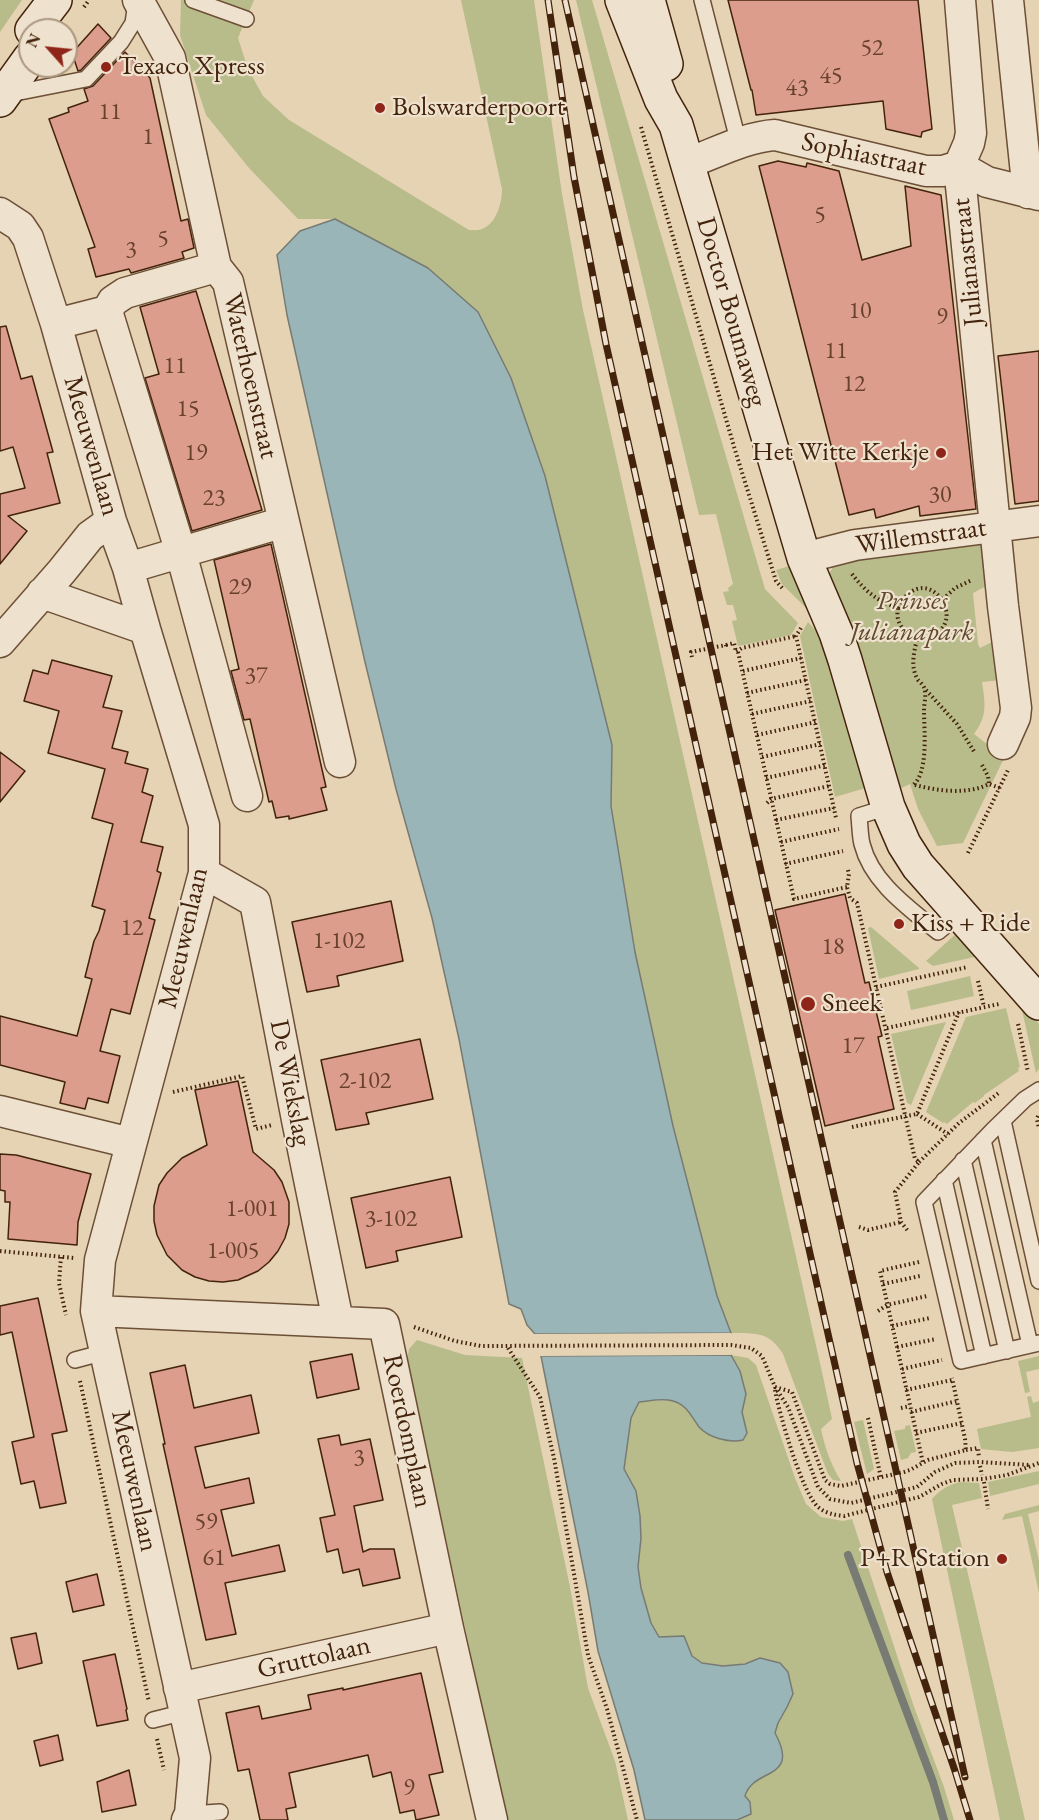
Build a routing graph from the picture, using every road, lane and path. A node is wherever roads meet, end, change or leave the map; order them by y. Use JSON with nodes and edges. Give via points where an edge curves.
{"nodes":[{"id":1,"x":55,"y":0,"type":"edge"},
{"id":2,"x":73,"y":0,"type":"edge"},
{"id":3,"x":138,"y":0,"type":"edge"},
{"id":4,"x":193,"y":0,"type":"edge"},
{"id":5,"x":622,"y":0,"type":"edge"},
{"id":6,"x":648,"y":0,"type":"edge"},
{"id":7,"x":702,"y":0,"type":"edge"},
{"id":8,"x":960,"y":0,"type":"edge"},
{"id":9,"x":1008,"y":0,"type":"edge"},
{"id":10,"x":41,"y":18,"type":"edge"},
{"id":11,"x":59,"y":18,"type":"edge"},
{"id":12,"x":246,"y":19,"type":"dead end"},
{"id":13,"x":18,"y":55,"type":"edge"},
{"id":14,"x":18,"y":70,"type":"edge"},
{"id":15,"x":2,"y":85,"type":"edge"},
{"id":16,"x":676,"y":125,"type":"junction"},
{"id":17,"x":735,"y":130,"type":"junction"},
{"id":18,"x":688,"y":163,"type":"junction"},
{"id":19,"x":959,"y":166,"type":"junction"},
{"id":20,"x":656,"y":177,"type":"dead end"},
{"id":21,"x":1034,"y":194,"type":"edge"},
{"id":22,"x":0,"y":213,"type":"edge"},
{"id":23,"x":216,"y":267,"type":"junction"},
{"id":24,"x":106,"y":311,"type":"junction"},
{"id":25,"x":56,"y":324,"type":"junction"},
{"id":26,"x":111,"y":521,"type":"junction"},
{"id":27,"x":1039,"y":521,"type":"edge"},
{"id":28,"x":284,"y":522,"type":"junction"},
{"id":29,"x":996,"y":526,"type":"junction"},
{"id":30,"x":840,"y":548,"type":"junction"},
{"id":31,"x":181,"y":553,"type":"junction"},
{"id":32,"x":804,"y":558,"type":"junction"},
{"id":33,"x":128,"y":568,"type":"junction"},
{"id":34,"x":42,"y":593,"type":"junction"},
{"id":35,"x":787,"y":593,"type":"dead end"},
{"id":36,"x":898,"y":608,"type":"junction"},
{"id":37,"x":802,"y":625,"type":"dead end"},
{"id":38,"x":145,"y":629,"type":"junction"},
{"id":39,"x":796,"y":636,"type":"junction"},
{"id":40,"x":917,"y":639,"type":"junction"},
{"id":41,"x":0,"y":642,"type":"edge"},
{"id":42,"x":738,"y":652,"type":"junction"},
{"id":43,"x":692,"y":657,"type":"dead end"},
{"id":44,"x":801,"y":658,"type":"junction"},
{"id":45,"x":743,"y":670,"type":"junction"},
{"id":46,"x":806,"y":680,"type":"junction"},
{"id":47,"x":926,"y":690,"type":"junction"},
{"id":48,"x":747,"y":693,"type":"junction"},
{"id":49,"x":811,"y":701,"type":"junction"},
{"id":50,"x":752,"y":714,"type":"junction"},
{"id":51,"x":816,"y":722,"type":"junction"},
{"id":52,"x":757,"y":735,"type":"junction"},
{"id":53,"x":821,"y":744,"type":"junction"},
{"id":54,"x":1003,"y":744,"type":"joint"},
{"id":55,"x":762,"y":757,"type":"junction"},
{"id":56,"x":340,"y":762,"type":"dead end"},
{"id":57,"x":825,"y":765,"type":"junction"},
{"id":58,"x":766,"y":778,"type":"junction"},
{"id":59,"x":989,"y":783,"type":"junction"},
{"id":60,"x":915,"y":785,"type":"junction"},
{"id":61,"x":829,"y":786,"type":"junction"},
{"id":62,"x":1000,"y":788,"type":"junction"},
{"id":63,"x":247,"y":796,"type":"dead end"},
{"id":64,"x":898,"y":797,"type":"junction"},
{"id":65,"x":771,"y":799,"type":"junction"},
{"id":66,"x":767,"y":803,"type":"dead end"},
{"id":67,"x":776,"y":820,"type":"junction"},
{"id":68,"x":839,"y":829,"type":"dead end"},
{"id":69,"x":780,"y":842,"type":"junction"},
{"id":70,"x":844,"y":851,"type":"dead end"},
{"id":71,"x":968,"y":853,"type":"dead end"},
{"id":72,"x":785,"y":864,"type":"junction"},
{"id":73,"x":204,"y":873,"type":"junction"},
{"id":74,"x":849,"y":874,"type":"dead end"},
{"id":75,"x":847,"y":887,"type":"junction"},
{"id":76,"x":975,"y":966,"type":"dead end"},
{"id":77,"x":1028,"y":975,"type":"edge"},
{"id":78,"x":977,"y":976,"type":"dead end"},
{"id":79,"x":876,"y":987,"type":"junction"},
{"id":80,"x":959,"y":1012,"type":"junction"},
{"id":81,"x":1028,"y":1012,"type":"edge"},
{"id":82,"x":887,"y":1028,"type":"junction"},
{"id":83,"x":1020,"y":1077,"type":"dead end"},
{"id":84,"x":1004,"y":1089,"type":"dead end"},
{"id":85,"x":1039,"y":1090,"type":"edge"},
{"id":86,"x":143,"y":1099,"type":"junction"},
{"id":87,"x":0,"y":1111,"type":"edge"},
{"id":88,"x":1039,"y":1113,"type":"edge"},
{"id":89,"x":917,"y":1114,"type":"junction"},
{"id":90,"x":905,"y":1115,"type":"junction"},
{"id":91,"x":297,"y":1120,"type":"junction"},
{"id":92,"x":1003,"y":1121,"type":"junction"},
{"id":93,"x":852,"y":1127,"type":"dead end"},
{"id":94,"x":1039,"y":1130,"type":"edge"},
{"id":95,"x":948,"y":1134,"type":"junction"},
{"id":96,"x":983,"y":1140,"type":"junction"},
{"id":97,"x":131,"y":1143,"type":"junction"},
{"id":98,"x":963,"y":1160,"type":"junction"},
{"id":99,"x":923,"y":1161,"type":"junction"},
{"id":100,"x":944,"y":1180,"type":"junction"},
{"id":101,"x":902,"y":1222,"type":"junction"},
{"id":102,"x":859,"y":1227,"type":"dead end"},
{"id":103,"x":914,"y":1240,"type":"dead end"},
{"id":104,"x":0,"y":1251,"type":"edge"},
{"id":105,"x":62,"y":1257,"type":"junction"},
{"id":106,"x":100,"y":1260,"type":"junction"},
{"id":107,"x":926,"y":1260,"type":"dead end"},
{"id":108,"x":929,"y":1274,"type":"dead end"},
{"id":109,"x":1039,"y":1281,"type":"edge"},
{"id":110,"x":883,"y":1284,"type":"junction"},
{"id":111,"x":934,"y":1295,"type":"dead end"},
{"id":112,"x":887,"y":1305,"type":"junction"},
{"id":113,"x":96,"y":1311,"type":"junction"},
{"id":114,"x":878,"y":1311,"type":"dead end"},
{"id":115,"x":66,"y":1316,"type":"dead end"},
{"id":116,"x":938,"y":1316,"type":"dead end"},
{"id":117,"x":338,"y":1321,"type":"junction"},
{"id":118,"x":384,"y":1324,"type":"junction"},
{"id":119,"x":892,"y":1326,"type":"junction"},
{"id":120,"x":943,"y":1338,"type":"dead end"},
{"id":121,"x":1034,"y":1344,"type":"edge"},
{"id":122,"x":897,"y":1347,"type":"junction"},
{"id":123,"x":508,"y":1348,"type":"junction"},
{"id":124,"x":1007,"y":1351,"type":"junction"},
{"id":125,"x":105,"y":1352,"type":"junction"},
{"id":126,"x":984,"y":1356,"type":"junction"},
{"id":127,"x":947,"y":1359,"type":"dead end"},
{"id":128,"x":75,"y":1360,"type":"joint"},
{"id":129,"x":902,"y":1369,"type":"junction"},
{"id":130,"x":950,"y":1369,"type":"dead end"},
{"id":131,"x":952,"y":1380,"type":"junction"},
{"id":132,"x":775,"y":1387,"type":"junction"},
{"id":133,"x":906,"y":1390,"type":"junction"},
{"id":134,"x":957,"y":1401,"type":"junction"},
{"id":135,"x":910,"y":1406,"type":"junction"},
{"id":136,"x":901,"y":1408,"type":"dead end"},
{"id":137,"x":911,"y":1412,"type":"junction"},
{"id":138,"x":867,"y":1418,"type":"dead end"},
{"id":139,"x":962,"y":1423,"type":"junction"},
{"id":140,"x":916,"y":1432,"type":"junction"},
{"id":141,"x":966,"y":1450,"type":"junction"},
{"id":142,"x":980,"y":1458,"type":"dead end"},
{"id":143,"x":923,"y":1463,"type":"junction"},
{"id":144,"x":1039,"y":1463,"type":"edge"},
{"id":145,"x":1030,"y":1465,"type":"junction"},
{"id":146,"x":980,"y":1466,"type":"dead end"},
{"id":147,"x":982,"y":1474,"type":"dead end"},
{"id":148,"x":881,"y":1478,"type":"junction"},
{"id":149,"x":984,"y":1482,"type":"dead end"},
{"id":150,"x":988,"y":1509,"type":"dead end"},
{"id":151,"x":448,"y":1628,"type":"junction"},
{"id":152,"x":182,"y":1700,"type":"junction"},
{"id":153,"x":153,"y":1720,"type":"junction"},
{"id":154,"x":166,"y":1776,"type":"dead end"},
{"id":155,"x":220,"y":1812,"type":"dead end"},
{"id":156,"x":189,"y":1817,"type":"edge"},
{"id":157,"x":492,"y":1820,"type":"edge"},
{"id":158,"x":637,"y":1820,"type":"edge"}],
"edges":[{"from":1,"to":10,"type":"main road"},
{"from":2,"to":11,"type":"main road"},
{"from":3,"to":15,"type":"lane","via":[[133,23],[121,42],[86,79],[20,92]]},
{"from":3,"to":23,"type":"street","name":"Waterhoenstraat","via":[[170,58]]},
{"from":4,"to":12,"type":"lane"},
{"from":5,"to":16,"type":"main road","name":"Doctor Boumaweg","via":[[661,99]]},
{"from":6,"to":16,"type":"main road","name":"Doctor Boumaweg","via":[[673,93]]},
{"from":7,"to":17,"type":"lane"},
{"from":8,"to":19,"type":"street","name":"Julianastraat","via":[[971,120],[969,143]]},
{"from":9,"to":21,"type":"street"},
{"from":13,"to":15,"type":"main road"},
{"from":14,"to":15,"type":"main road"},
{"from":16,"to":18,"type":"main road","name":"Doctor Boumaweg"},
{"from":17,"to":18,"type":"street","name":"Sophiastraat"},
{"from":17,"to":19,"type":"street","name":"Sophiastraat","via":[[775,135],[926,171]]},
{"from":18,"to":32,"type":"main road","name":"Doctor Boumaweg"},
{"from":19,"to":21,"type":"street","name":"Sophiastraat","via":[[987,182]]},
{"from":19,"to":29,"type":"street","name":"Julianastraat"},
{"from":20,"to":35,"type":"path","name":"Doctor Boumaweg","via":[[771,567],[776,581]]},
{"from":22,"to":25,"type":"street","name":"Meeuwenlaan","via":[[20,226],[28,238]]},
{"from":23,"to":24,"type":"street","via":[[124,293]]},
{"from":23,"to":28,"type":"street","name":"Waterhoenstraat","via":[[228,282]]},
{"from":24,"to":25,"type":"street"},
{"from":24,"to":31,"type":"street","name":"Meeuwenlaan"},
{"from":25,"to":26,"type":"street","name":"Meeuwenlaan"},
{"from":26,"to":33,"type":"street","name":"Meeuwenlaan"},
{"from":26,"to":34,"type":"street","via":[[90,536]]},
{"from":27,"to":29,"type":"street","name":"Willemstraat"},
{"from":28,"to":31,"type":"street"},
{"from":28,"to":56,"type":"street","name":"Waterhoenstraat"},
{"from":29,"to":30,"type":"street","name":"Willemstraat"},
{"from":29,"to":54,"type":"street","via":[[1016,708]]},
{"from":30,"to":32,"type":"street","name":"Willemstraat"},
{"from":30,"to":36,"type":"path","via":[[851,572],[866,591]]},
{"from":31,"to":33,"type":"street"},
{"from":31,"to":63,"type":"street","name":"Meeuwenlaan"},
{"from":32,"to":64,"type":"main road","name":"Doctor Boumaweg"},
{"from":33,"to":38,"type":"street","name":"Meeuwenlaan"},
{"from":34,"to":38,"type":"street"},
{"from":34,"to":41,"type":"street"},
{"from":36,"to":40,"type":"path","via":[[901,627]]},
{"from":36,"to":40,"type":"path","via":[[909,592],[921,588],[943,599],[947,613],[943,625],[934,634]]},
{"from":37,"to":39,"type":"path"},
{"from":38,"to":73,"type":"street","name":"Meeuwenlaan","via":[[204,825]]},
{"from":39,"to":42,"type":"path"},
{"from":39,"to":44,"type":"path"},
{"from":40,"to":47,"type":"path","via":[[913,664]]},
{"from":42,"to":43,"type":"path","via":[[734,643],[691,652]]},
{"from":42,"to":45,"type":"path"},
{"from":44,"to":45,"type":"path"},
{"from":44,"to":46,"type":"path"},
{"from":45,"to":48,"type":"path"},
{"from":46,"to":48,"type":"path"},
{"from":46,"to":49,"type":"path"},
{"from":47,"to":59,"type":"path","via":[[964,735]]},
{"from":47,"to":60,"type":"path","via":[[923,764]]},
{"from":48,"to":50,"type":"path"},
{"from":49,"to":50,"type":"path"},
{"from":49,"to":51,"type":"path"},
{"from":50,"to":52,"type":"path"},
{"from":51,"to":52,"type":"path"},
{"from":51,"to":53,"type":"path"},
{"from":52,"to":55,"type":"path"},
{"from":53,"to":55,"type":"path"},
{"from":53,"to":57,"type":"path"},
{"from":54,"to":62,"type":"path","via":[[1018,750]]},
{"from":55,"to":58,"type":"path"},
{"from":57,"to":58,"type":"path"},
{"from":57,"to":61,"type":"path"},
{"from":58,"to":65,"type":"path"},
{"from":59,"to":60,"type":"path","via":[[965,790]]},
{"from":59,"to":62,"type":"path"},
{"from":60,"to":64,"type":"path"},
{"from":61,"to":65,"type":"path"},
{"from":61,"to":67,"type":"path","via":[[833,806]]},
{"from":62,"to":71,"type":"path"},
{"from":64,"to":77,"type":"main road","name":"Doctor Boumaweg","via":[[904,844],[918,866],[959,914]]},
{"from":65,"to":66,"type":"path"},
{"from":65,"to":67,"type":"path"},
{"from":67,"to":69,"type":"path"},
{"from":68,"to":69,"type":"path"},
{"from":69,"to":72,"type":"path"},
{"from":70,"to":72,"type":"path"},
{"from":72,"to":75,"type":"path","via":[[794,899]]},
{"from":73,"to":86,"type":"street","name":"Meeuwenlaan"},
{"from":73,"to":91,"type":"street","name":"De Wiekslag","via":[[255,902]]},
{"from":74,"to":75,"type":"path"},
{"from":75,"to":79,"type":"path","via":[[850,898],[857,903]]},
{"from":76,"to":79,"type":"path"},
{"from":77,"to":81,"type":"main road","name":"Doctor Boumaweg"},
{"from":78,"to":80,"type":"path","via":[[984,1007]]},
{"from":79,"to":82,"type":"path"},
{"from":80,"to":82,"type":"path"},
{"from":80,"to":89,"type":"path"},
{"from":81,"to":83,"type":"path","via":[[1029,1072]]},
{"from":82,"to":90,"type":"path"},
{"from":84,"to":95,"type":"path"},
{"from":85,"to":92,"type":"lane"},
{"from":86,"to":91,"type":"path","via":[[242,1076],[256,1129]]},
{"from":86,"to":97,"type":"street","name":"Meeuwenlaan"},
{"from":87,"to":97,"type":"street"},
{"from":88,"to":94,"type":"path"},
{"from":89,"to":90,"type":"path"},
{"from":89,"to":95,"type":"path"},
{"from":90,"to":93,"type":"path"},
{"from":90,"to":99,"type":"path","via":[[915,1159]]},
{"from":91,"to":117,"type":"street","name":"De Wiekslag"},
{"from":92,"to":96,"type":"lane"},
{"from":92,"to":109,"type":"lane"},
{"from":95,"to":99,"type":"path"},
{"from":96,"to":98,"type":"lane"},
{"from":96,"to":121,"type":"lane"},
{"from":97,"to":106,"type":"street","name":"Meeuwenlaan"},
{"from":98,"to":100,"type":"lane"},
{"from":98,"to":124,"type":"lane"},
{"from":99,"to":101,"type":"path","via":[[895,1192]]},
{"from":100,"to":126,"type":"lane"},
{"from":100,"to":126,"type":"lane","via":[[924,1202],[961,1361]]},
{"from":101,"to":102,"type":"path","via":[[868,1230]]},
{"from":101,"to":103,"type":"path"},
{"from":104,"to":105,"type":"path"},
{"from":105,"to":106,"type":"path"},
{"from":105,"to":115,"type":"path","via":[[59,1283]]},
{"from":106,"to":113,"type":"street","name":"Meeuwenlaan"},
{"from":107,"to":110,"type":"path","via":[[880,1272]]},
{"from":108,"to":110,"type":"path"},
{"from":110,"to":112,"type":"path"},
{"from":111,"to":112,"type":"path"},
{"from":112,"to":114,"type":"path"},
{"from":112,"to":119,"type":"path"},
{"from":113,"to":117,"type":"street","name":"Roerdomplaan"},
{"from":113,"to":125,"type":"street","name":"Meeuwenlaan"},
{"from":116,"to":119,"type":"path"},
{"from":117,"to":118,"type":"street","name":"Roerdomplaan"},
{"from":118,"to":123,"type":"path","via":[[407,1325],[455,1341]]},
{"from":118,"to":151,"type":"street","name":"Roerdomplaan"},
{"from":119,"to":122,"type":"path"},
{"from":120,"to":122,"type":"path"},
{"from":121,"to":124,"type":"lane"},
{"from":122,"to":129,"type":"path"},
{"from":123,"to":132,"type":"path","via":[[731,1345],[751,1348],[762,1356]]},
{"from":123,"to":158,"type":"path","via":[[540,1397],[588,1655],[608,1709]]},
{"from":124,"to":126,"type":"lane"},
{"from":125,"to":128,"type":"lane"},
{"from":125,"to":152,"type":"street","name":"Meeuwenlaan"},
{"from":127,"to":129,"type":"path"},
{"from":128,"to":153,"type":"path"},
{"from":129,"to":133,"type":"path"},
{"from":130,"to":131,"type":"path"},
{"from":131,"to":133,"type":"path"},
{"from":131,"to":134,"type":"path"},
{"from":132,"to":145,"type":"path","via":[[788,1407],[818,1487],[840,1503],[917,1487],[935,1472],[955,1463]]},
{"from":132,"to":145,"type":"path","via":[[778,1410],[811,1499],[823,1511],[844,1516],[919,1497],[953,1480],[1007,1475]]},
{"from":132,"to":148,"type":"path","via":[[792,1392],[825,1480],[841,1486]]},
{"from":133,"to":135,"type":"path"},
{"from":134,"to":137,"type":"path"},
{"from":134,"to":139,"type":"path"},
{"from":135,"to":136,"type":"path"},
{"from":135,"to":137,"type":"path"},
{"from":137,"to":140,"type":"path"},
{"from":138,"to":148,"type":"path"},
{"from":139,"to":140,"type":"path"},
{"from":139,"to":141,"type":"path"},
{"from":140,"to":143,"type":"path"},
{"from":141,"to":142,"type":"path","via":[[978,1448]]},
{"from":141,"to":143,"type":"path"},
{"from":143,"to":148,"type":"path"},
{"from":144,"to":145,"type":"path"},
{"from":146,"to":147,"type":"path"},
{"from":149,"to":150,"type":"path"},
{"from":151,"to":152,"type":"street","name":"Gruttolaan"},
{"from":151,"to":157,"type":"street","name":"Roerdomplaan"},
{"from":152,"to":153,"type":"lane"},
{"from":152,"to":156,"type":"street","name":"Meeuwenlaan","via":[[195,1758]]},
{"from":153,"to":154,"type":"path"},
{"from":155,"to":156,"type":"lane"}]}
